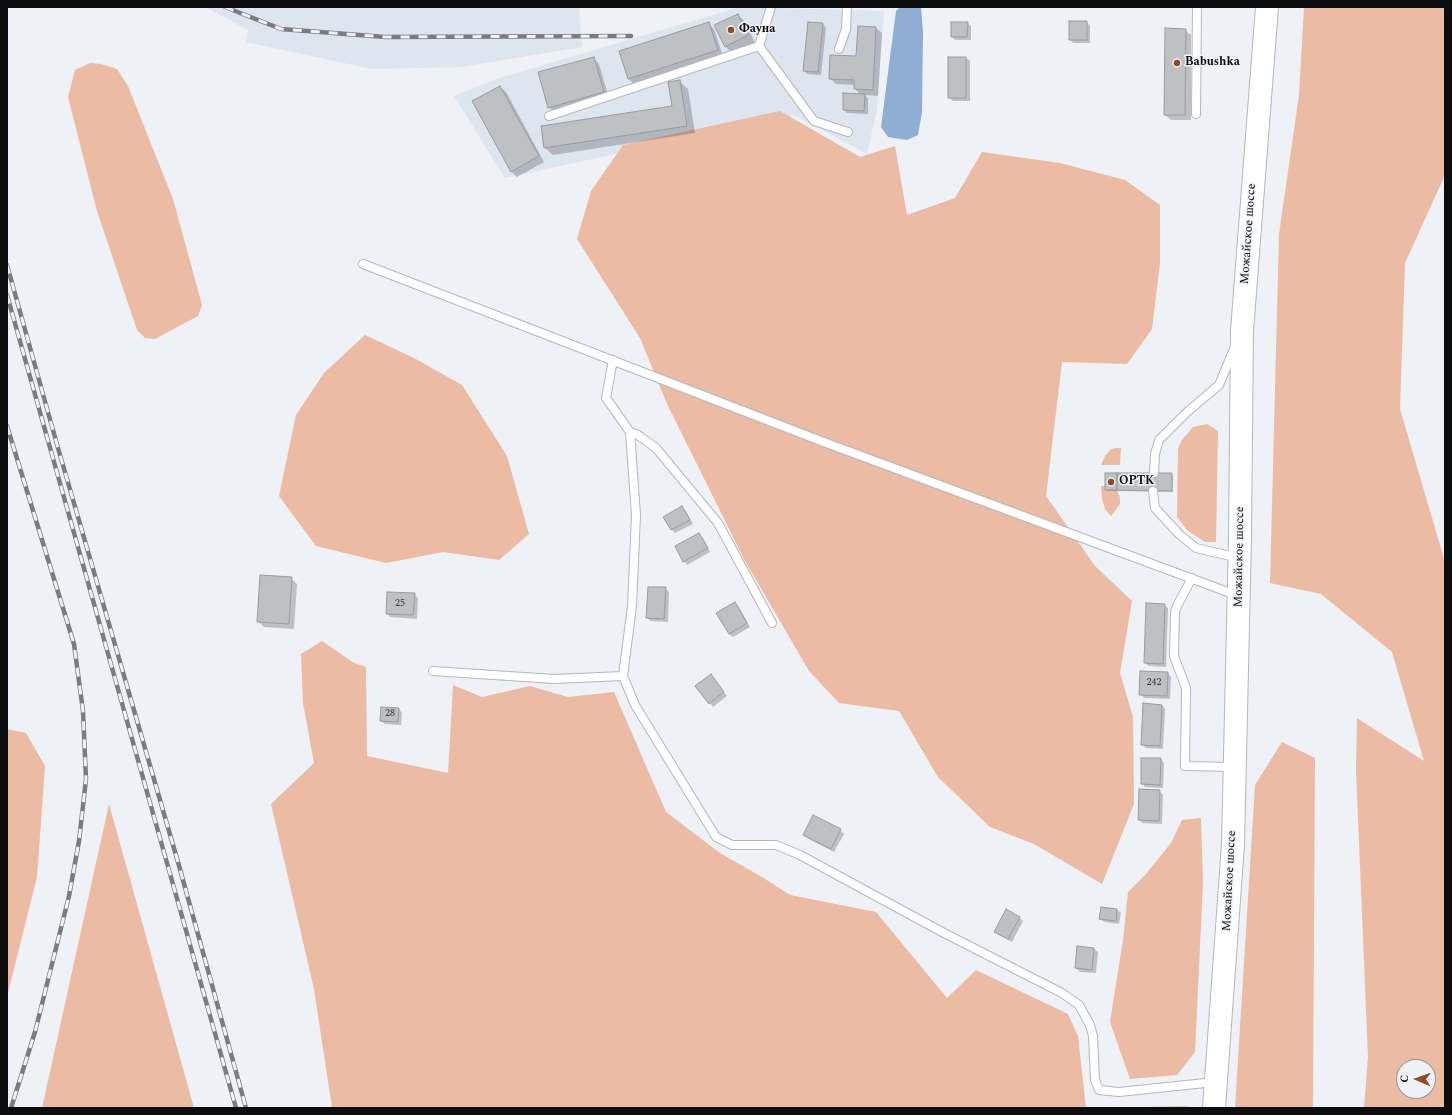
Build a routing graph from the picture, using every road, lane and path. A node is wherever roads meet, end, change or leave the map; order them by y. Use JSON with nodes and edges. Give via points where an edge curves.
{"nodes":[{"id":1,"x":771,"y":7,"type":"edge"},
{"id":2,"x":847,"y":7,"type":"edge"},
{"id":3,"x":1197,"y":7,"type":"edge"},
{"id":4,"x":1267,"y":7,"type":"edge"},
{"id":5,"x":759,"y":46,"type":"junction"},
{"id":6,"x":839,"y":49,"type":"dead end"},
{"id":7,"x":1196,"y":114,"type":"dead end"},
{"id":8,"x":549,"y":116,"type":"dead end"},
{"id":9,"x":848,"y":132,"type":"dead end"},
{"id":10,"x":363,"y":264,"type":"dead end"},
{"id":11,"x":1242,"y":331,"type":"junction"},
{"id":12,"x":613,"y":360,"type":"junction"},
{"id":13,"x":630,"y":432,"type":"junction"},
{"id":14,"x":1154,"y":473,"type":"dead end"},
{"id":15,"x":1152,"y":491,"type":"dead end"},
{"id":16,"x":1240,"y":558,"type":"junction"},
{"id":17,"x":1192,"y":578,"type":"junction"},
{"id":18,"x":1239,"y":596,"type":"junction"},
{"id":19,"x":772,"y":623,"type":"dead end"},
{"id":20,"x":433,"y":671,"type":"dead end"},
{"id":21,"x":623,"y":676,"type":"junction"},
{"id":22,"x":1235,"y":767,"type":"junction"},
{"id":23,"x":1216,"y":1082,"type":"junction"},
{"id":24,"x":1214,"y":1108,"type":"edge"}],
"edges":[{"from":1,"to":5,"type":"lane"},
{"from":2,"to":6,"type":"lane","via":[[846,29]]},
{"from":3,"to":7,"type":"lane"},
{"from":4,"to":11,"type":"main road","name":"Можайское шоссе"},
{"from":5,"to":8,"type":"lane"},
{"from":5,"to":9,"type":"lane","via":[[814,121]]},
{"from":10,"to":12,"type":"lane"},
{"from":11,"to":14,"type":"lane","via":[[1219,385],[1159,440],[1154,454]]},
{"from":11,"to":16,"type":"main road","name":"Можайское шоссе"},
{"from":12,"to":13,"type":"lane","via":[[606,398]]},
{"from":12,"to":17,"type":"lane","via":[[821,441]]},
{"from":13,"to":19,"type":"lane","via":[[656,448],[718,523]]},
{"from":13,"to":21,"type":"lane","via":[[636,515],[632,606]]},
{"from":15,"to":16,"type":"lane","via":[[1155,508],[1196,548]]},
{"from":16,"to":18,"type":"main road","name":"Можайское шоссе"},
{"from":17,"to":18,"type":"lane"},
{"from":17,"to":22,"type":"lane","via":[[1178,604],[1175,620],[1174,656],[1186,688],[1185,766]]},
{"from":18,"to":22,"type":"main road","name":"Можайское шоссе"},
{"from":20,"to":21,"type":"lane","via":[[554,679]]},
{"from":21,"to":23,"type":"lane","via":[[635,705],[716,837],[732,845],[776,845],[800,855],[1062,993],[1079,1005],[1090,1025],[1095,1080],[1099,1090],[1119,1092]]},
{"from":22,"to":23,"type":"main road","name":"Можайское шоссе","via":[[1233,844]]},
{"from":23,"to":24,"type":"main road","name":"Можайское шоссе"}]}
